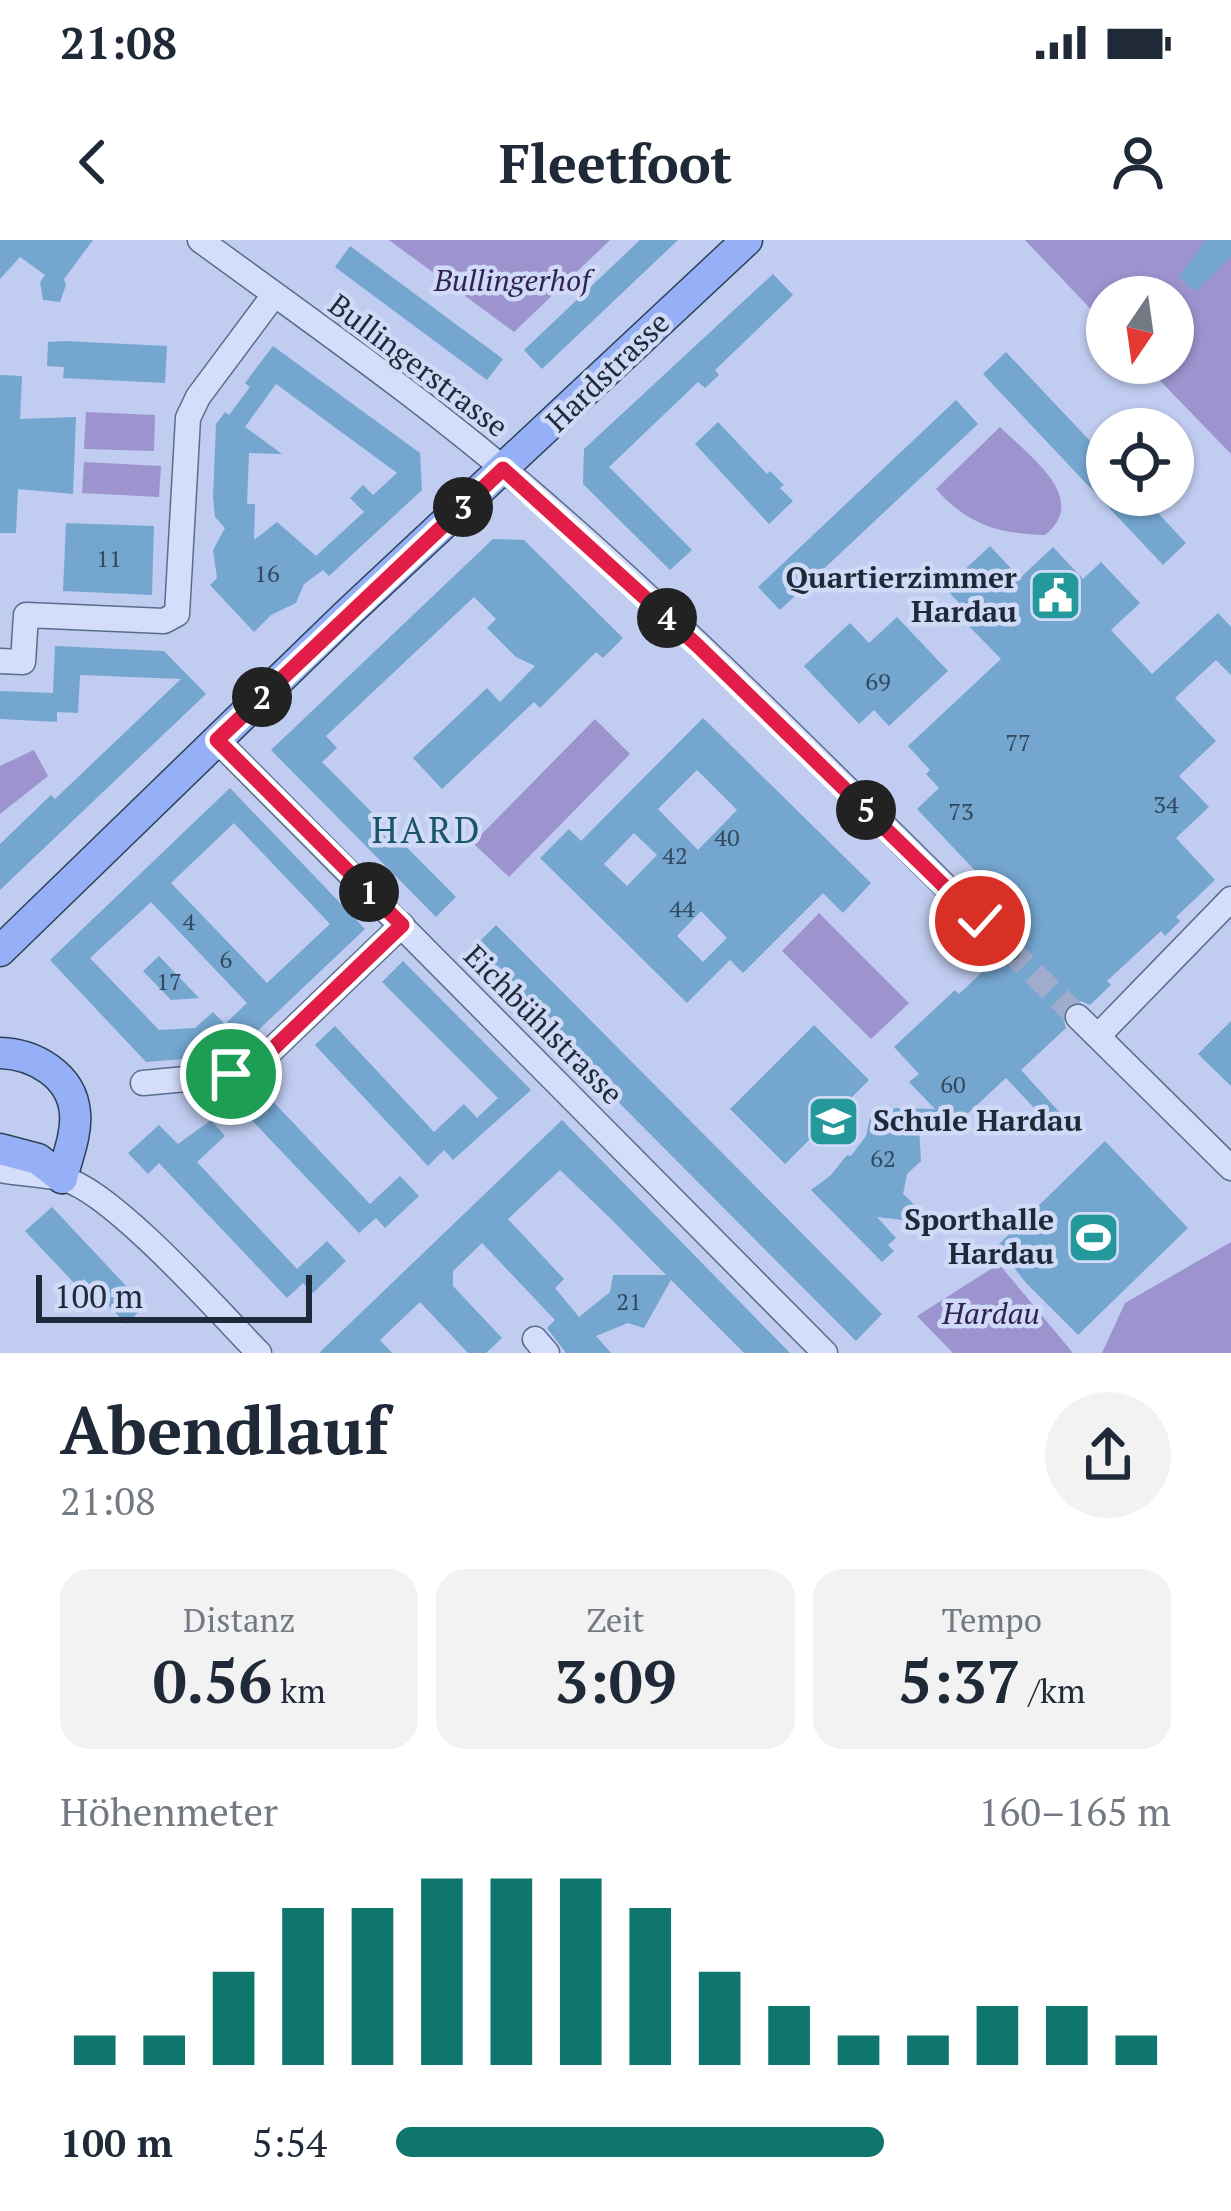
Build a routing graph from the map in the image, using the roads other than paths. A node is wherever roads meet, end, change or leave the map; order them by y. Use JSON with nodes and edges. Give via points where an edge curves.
{"nodes":[{"id":1,"x":200,"y":240,"type":"edge"},
{"id":2,"x":747,"y":240,"type":"edge"},
{"id":3,"x":274,"y":295,"type":"junction"},
{"id":4,"x":503,"y":469,"type":"junction"},
{"id":5,"x":0,"y":661,"type":"edge"},
{"id":6,"x":217,"y":740,"type":"junction"},
{"id":7,"x":1231,"y":899,"type":"edge"},
{"id":8,"x":402,"y":925,"type":"junction"},
{"id":9,"x":1008,"y":948,"type":"tunnel mouth"},
{"id":10,"x":0,"y":951,"type":"edge"},
{"id":11,"x":1078,"y":1017,"type":"tunnel mouth"},
{"id":12,"x":1097,"y":1036,"type":"junction"},
{"id":13,"x":0,"y":1053,"type":"edge"},
{"id":14,"x":143,"y":1083,"type":"dead end"},
{"id":15,"x":0,"y":1149,"type":"edge"},
{"id":16,"x":1231,"y":1168,"type":"edge"},
{"id":17,"x":0,"y":1170,"type":"edge"},
{"id":18,"x":62,"y":1178,"type":"junction"},
{"id":19,"x":259,"y":1353,"type":"edge"},
{"id":20,"x":825,"y":1353,"type":"edge"}],
"edges":[{"from":1,"to":3,"type":"street","name":"Bullingerstrasse"},
{"from":2,"to":4,"type":"main road","name":"Hardstrasse"},
{"from":3,"to":4,"type":"street","name":"Bullingerstrasse"},
{"from":3,"to":5,"type":"street","via":[[188,418],[177,614],[164,621],[26,615],[22,662]]},
{"from":4,"to":6,"type":"main road","name":"Hardstrasse"},
{"from":4,"to":9,"type":"street","name":"Bullingerstrasse"},
{"from":6,"to":8,"type":"street","name":"Eichbühlstrasse"},
{"from":6,"to":10,"type":"main road","name":"Hardstrasse"},
{"from":7,"to":12,"type":"street"},
{"from":8,"to":14,"type":"street","via":[[255,1066]]},
{"from":8,"to":20,"type":"street","name":"Eichbühlstrasse"},
{"from":11,"to":12,"type":"street"},
{"from":12,"to":16,"type":"street"},
{"from":13,"to":18,"type":"main road","via":[[50,1069],[69,1091],[75,1111]]},
{"from":15,"to":18,"type":"main road","via":[[38,1159]]},
{"from":17,"to":18,"type":"street"},
{"from":18,"to":19,"type":"street","via":[[115,1211]]}]}
